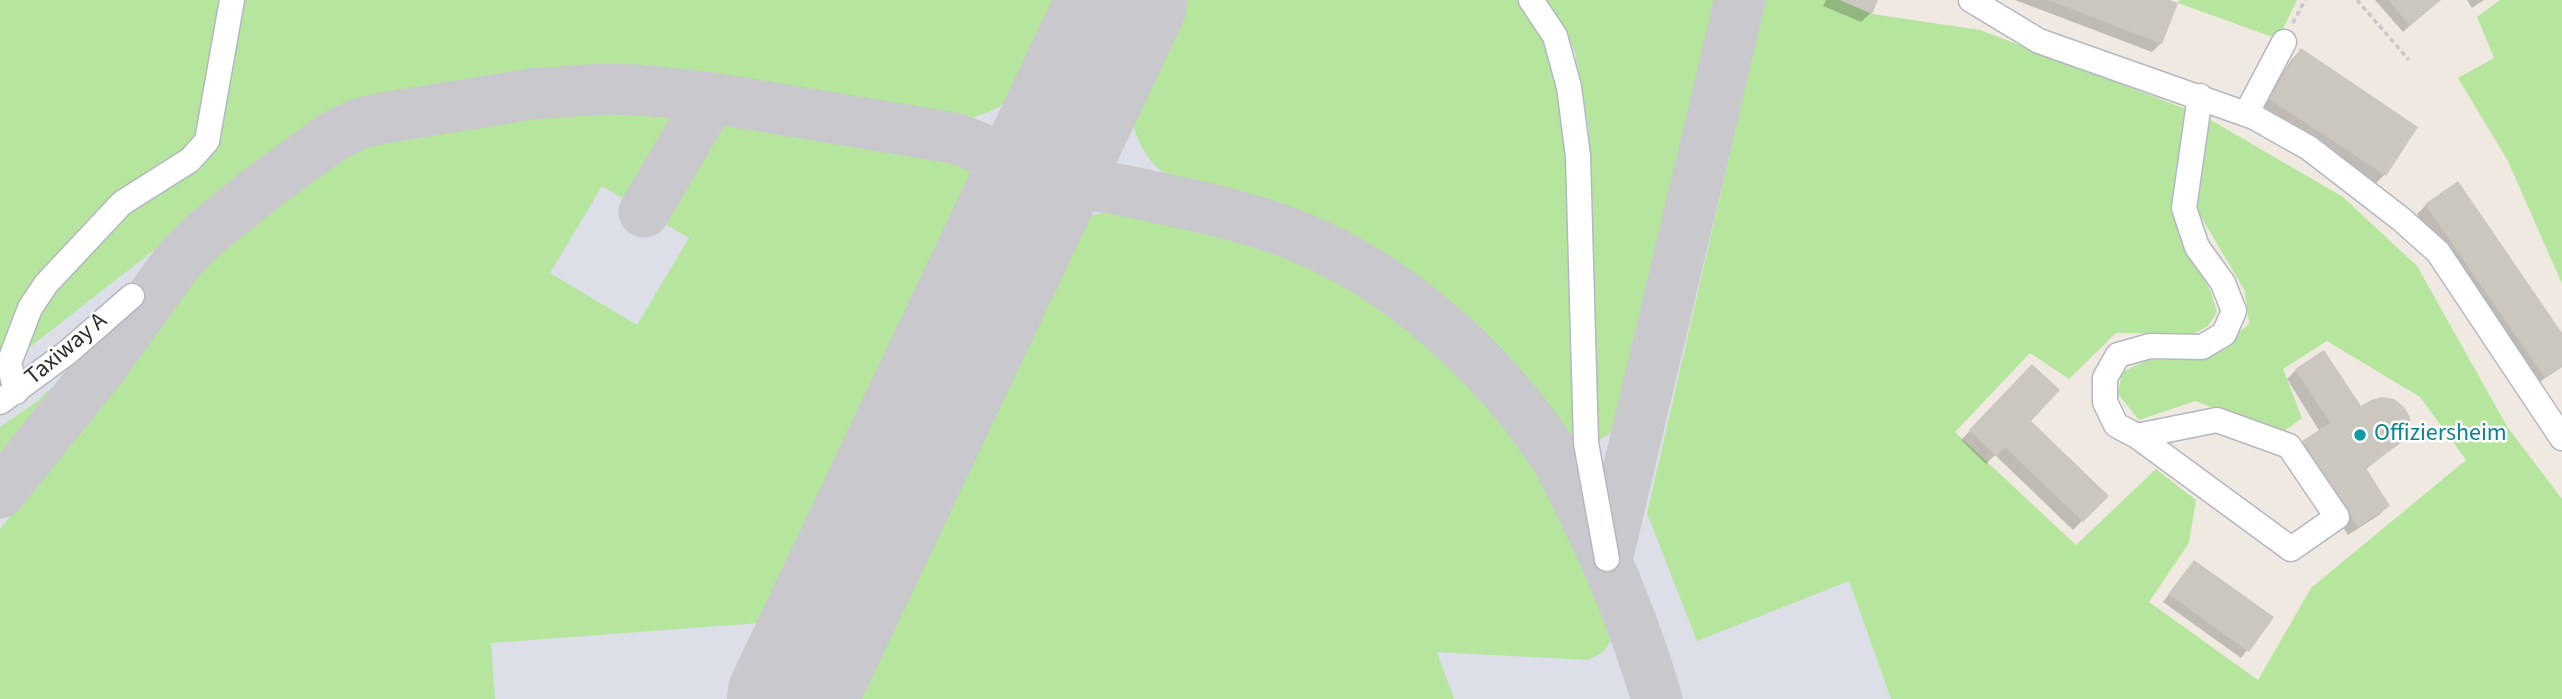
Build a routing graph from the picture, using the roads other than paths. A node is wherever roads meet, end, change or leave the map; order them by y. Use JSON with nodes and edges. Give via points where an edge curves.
{"nodes":[{"id":1,"x":232,"y":0,"type":"edge"},
{"id":2,"x":1531,"y":0,"type":"edge"},
{"id":3,"x":1971,"y":0,"type":"edge"},
{"id":4,"x":2284,"y":41,"type":"road end"},
{"id":5,"x":2200,"y":96,"type":"junction"},
{"id":6,"x":2246,"y":114,"type":"junction"},
{"id":7,"x":132,"y":296,"type":"dead end"},
{"id":8,"x":8,"y":397,"type":"edge"},
{"id":9,"x":2137,"y":436,"type":"junction"},
{"id":10,"x":2562,"y":438,"type":"edge"},
{"id":11,"x":1607,"y":559,"type":"dead end"}],
"edges":[{"from":1,"to":8,"type":"lane","via":[[207,141],[190,160],[122,203],[46,284],[30,308],[9,363]]},
{"from":2,"to":11,"type":"lane","via":[[1555,36],[1569,87],[1578,156],[1586,443]]},
{"from":3,"to":5,"type":"lane","via":[[2039,41]]},
{"from":4,"to":6,"type":"lane"},
{"from":5,"to":6,"type":"lane"},
{"from":5,"to":9,"type":"lane","via":[[2183,208],[2197,247],[2223,283],[2234,311],[2224,334],[2202,347],[2150,346],[2118,355],[2105,378],[2105,402],[2116,425]]},
{"from":6,"to":10,"type":"lane","via":[[2309,148],[2438,251]]},
{"from":7,"to":8,"type":"lane","name":"Taxiway A"},
{"from":9,"to":9,"type":"lane","via":[[2291,550],[2337,517],[2289,446],[2217,420]]}]}
